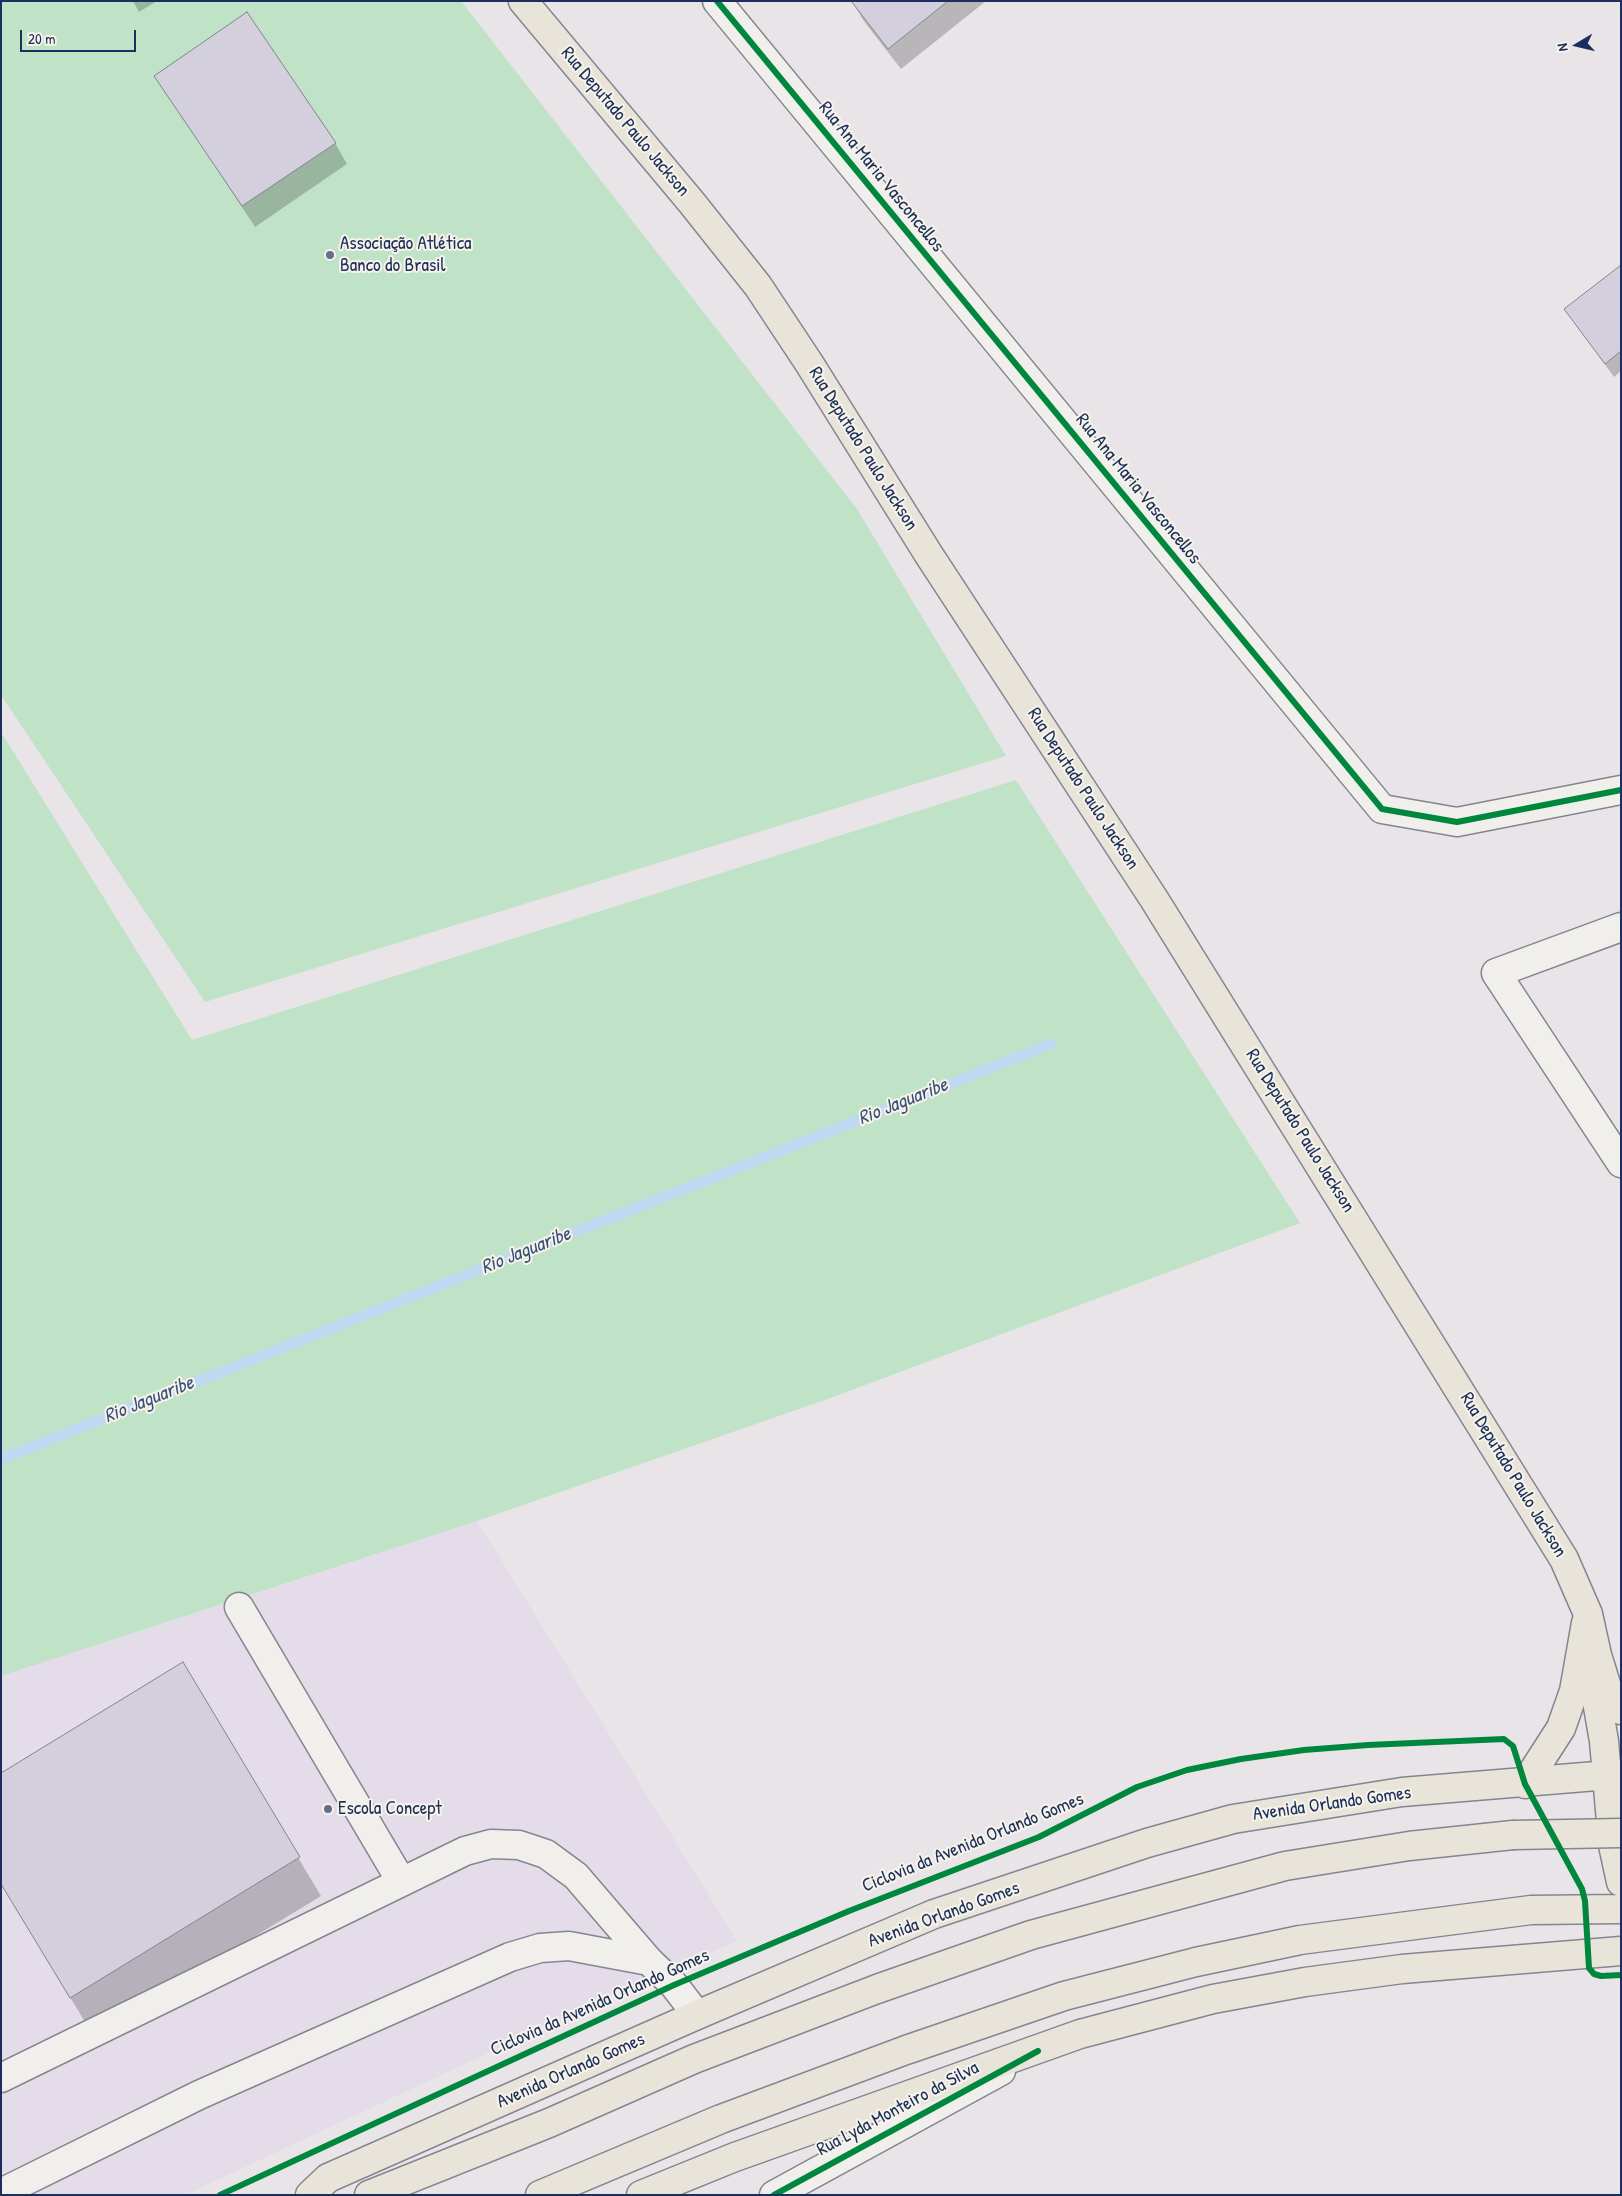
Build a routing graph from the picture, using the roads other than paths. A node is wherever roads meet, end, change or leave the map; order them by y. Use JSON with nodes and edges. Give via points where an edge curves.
{"nodes":[{"id":1,"x":523,"y":1,"type":"edge"},
{"id":2,"x":717,"y":1,"type":"edge"},
{"id":3,"x":1621,"y":790,"type":"edge"},
{"id":4,"x":1621,"y":927,"type":"edge"},
{"id":5,"x":1621,"y":1163,"type":"edge"},
{"id":6,"x":239,"y":1607,"type":"dead end"},
{"id":7,"x":1588,"y":1614,"type":"junction"},
{"id":8,"x":1621,"y":1710,"type":"edge"},
{"id":9,"x":1614,"y":1775,"type":"edge"},
{"id":10,"x":1525,"y":1784,"type":"junction"},
{"id":11,"x":1621,"y":1833,"type":"edge"},
{"id":12,"x":402,"y":1881,"type":"junction"},
{"id":13,"x":1621,"y":1882,"type":"edge"},
{"id":14,"x":1621,"y":1909,"type":"edge"},
{"id":15,"x":1621,"y":1951,"type":"edge"},
{"id":16,"x":649,"y":1961,"type":"junction"},
{"id":17,"x":697,"y":2015,"type":"junction"},
{"id":18,"x":1038,"y":2051,"type":"junction"},
{"id":19,"x":1,"y":2078,"type":"edge"},
{"id":20,"x":1,"y":2194,"type":"edge"},
{"id":21,"x":310,"y":2195,"type":"edge"},
{"id":22,"x":369,"y":2195,"type":"edge"},
{"id":23,"x":540,"y":2195,"type":"edge"},
{"id":24,"x":641,"y":2195,"type":"edge"},
{"id":25,"x":774,"y":2195,"type":"edge"}],
"edges":[{"from":1,"to":7,"type":"main road","name":"Rua Deputado Paulo Jackson","via":[[758,286],[809,363],[1256,1061],[1546,1527]]},
{"from":2,"to":3,"type":"street","name":"Rua Ana Maria Vasconcellos","via":[[1382,809],[1457,822]]},
{"from":4,"to":5,"type":"street","via":[[1496,973]]},
{"from":6,"to":12,"type":"street"},
{"from":7,"to":8,"type":"main road","name":"Rua Deputado Paulo Jackson","via":[[1610,1697]]},
{"from":7,"to":9,"type":"main road","name":"Rua Deputado Paulo Jackson","via":[[1592,1665]]},
{"from":7,"to":10,"type":"main road","via":[[1574,1692],[1561,1728]]},
{"from":9,"to":10,"type":"main road","name":"Avenida Orlando Gomes"},
{"from":9,"to":13,"type":"main road","name":"Rua Deputado Paulo Jackson","via":[[1613,1845]]},
{"from":10,"to":17,"type":"main road","name":"Avenida Orlando Gomes","via":[[1393,1794],[1233,1819],[934,1914]]},
{"from":11,"to":22,"type":"main road","name":"Avenida Orlando Gomes","bridge":true,"via":[[1513,1835],[1409,1846],[1285,1866],[1031,1935],[877,1989],[694,2059],[549,2123]]},
{"from":12,"to":16,"type":"street","via":[[465,1851],[491,1844],[519,1845],[546,1854],[576,1876]]},
{"from":12,"to":19,"type":"street"},
{"from":14,"to":23,"type":"main road","via":[[1531,1910],[1300,1940],[1196,1962],[1064,1996],[906,2050],[721,2119]]},
{"from":15,"to":18,"type":"main road","via":[[1402,1969],[1305,1982],[1204,2001],[1080,2034]]},
{"from":16,"to":17,"type":"street","via":[[674,1985]]},
{"from":16,"to":20,"type":"street","via":[[569,1946],[540,1948],[510,1957],[199,2095]]},
{"from":17,"to":21,"type":"main road","name":"Avenida Orlando Gomes","via":[[328,2178]]},
{"from":18,"to":24,"type":"main road","via":[[735,2157]]},
{"from":18,"to":25,"type":"street","name":"Rua Lyda Monteiro da Silva"}]}
